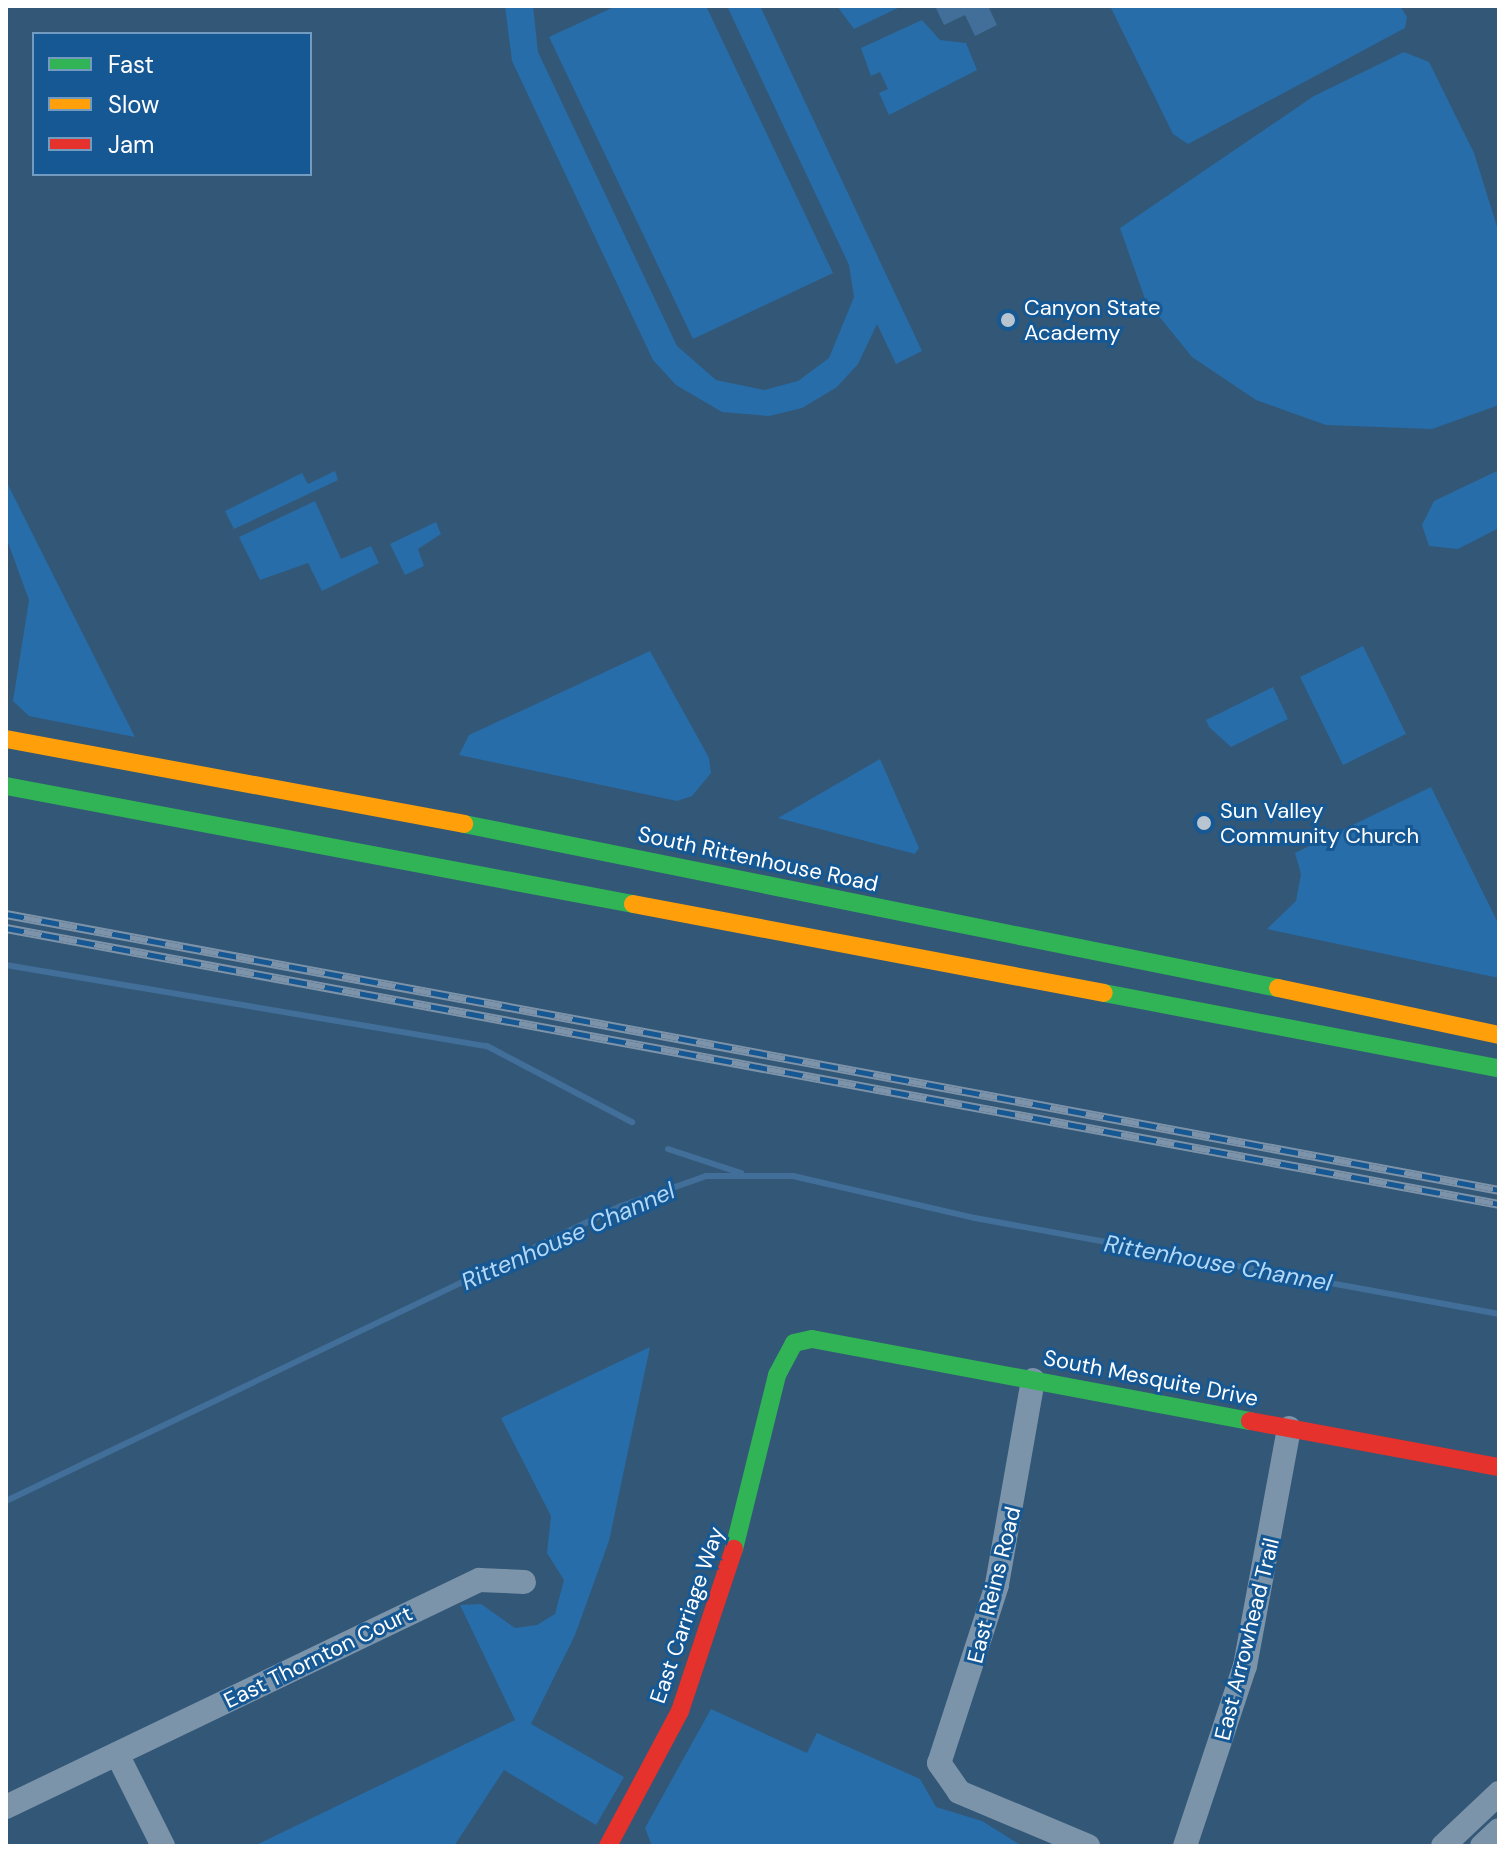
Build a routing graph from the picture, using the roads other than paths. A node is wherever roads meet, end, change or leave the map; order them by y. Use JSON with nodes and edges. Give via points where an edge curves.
{"nodes":[{"id":1,"x":6,"y":739,"type":"edge"},
{"id":2,"x":6,"y":786,"type":"edge"},
{"id":3,"x":727,"y":873,"type":"junction"},
{"id":4,"x":718,"y":917,"type":"junction"},
{"id":5,"x":1499,"y":1035,"type":"edge"},
{"id":6,"x":1499,"y":1068,"type":"edge"},
{"id":7,"x":794,"y":1343,"type":"joint"},
{"id":8,"x":1033,"y":1380,"type":"junction"},
{"id":9,"x":1289,"y":1428,"type":"junction"},
{"id":10,"x":1499,"y":1467,"type":"edge"},
{"id":11,"x":524,"y":1582,"type":"dead end"},
{"id":12,"x":117,"y":1754,"type":"junction"},
{"id":13,"x":1499,"y":1793,"type":"edge"},
{"id":14,"x":6,"y":1807,"type":"edge"},
{"id":15,"x":1499,"y":1830,"type":"edge"},
{"id":16,"x":163,"y":1846,"type":"edge"},
{"id":17,"x":608,"y":1846,"type":"edge"},
{"id":18,"x":1088,"y":1846,"type":"edge"},
{"id":19,"x":1185,"y":1846,"type":"edge"},
{"id":20,"x":1443,"y":1846,"type":"edge"},
{"id":21,"x":1482,"y":1846,"type":"edge"}],
"edges":[{"from":1,"to":3,"type":"main road","name":"South Rittenhouse Road"},
{"from":2,"to":4,"type":"main road"},
{"from":3,"to":4,"type":"main road"},
{"from":3,"to":5,"type":"main road","name":"South Rittenhouse Road"},
{"from":4,"to":6,"type":"main road"},
{"from":7,"to":8,"type":"main road","name":"South Mesquite Drive","via":[[812,1339]]},
{"from":7,"to":17,"type":"main road","name":"East Carriage Way","via":[[777,1375],[717,1616],[680,1711]]},
{"from":8,"to":9,"type":"main road","name":"South Mesquite Drive"},
{"from":8,"to":18,"type":"street","name":"East Reins Road","via":[[997,1585],[939,1763],[947,1783]]},
{"from":9,"to":10,"type":"main road","name":"South Mesquite Drive"},
{"from":9,"to":19,"type":"street","name":"East Arrowhead Trail","via":[[1245,1666]]},
{"from":11,"to":12,"type":"street","name":"East Thornton Court","via":[[479,1580]]},
{"from":12,"to":14,"type":"street","name":"East Thornton Court"},
{"from":12,"to":16,"type":"street"},
{"from":13,"to":20,"type":"street"},
{"from":15,"to":21,"type":"street"}]}
